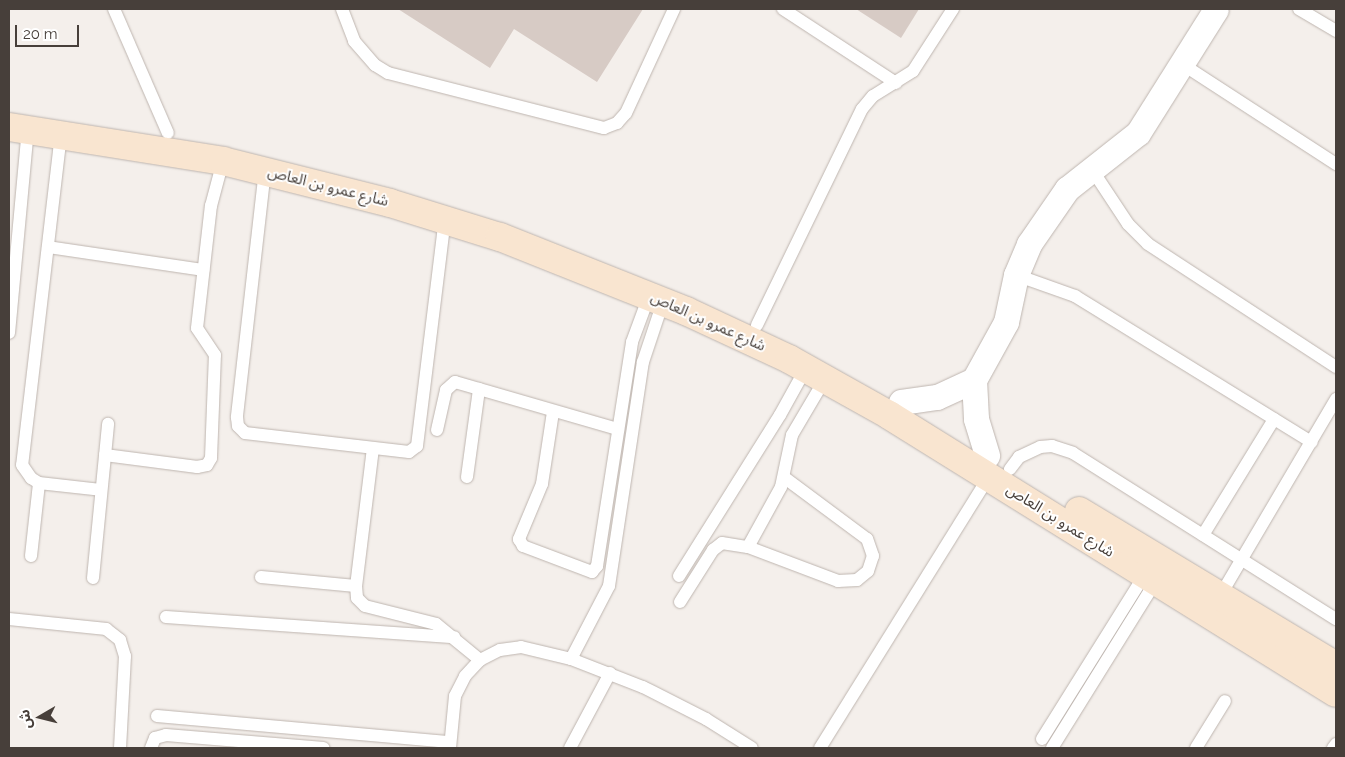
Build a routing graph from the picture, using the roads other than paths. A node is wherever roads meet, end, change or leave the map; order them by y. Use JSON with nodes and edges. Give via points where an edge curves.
{"nodes":[{"id":1,"x":114,"y":9,"type":"edge"},
{"id":2,"x":342,"y":9,"type":"edge"},
{"id":3,"x":674,"y":9,"type":"edge"},
{"id":4,"x":783,"y":9,"type":"edge"},
{"id":5,"x":953,"y":9,"type":"edge"},
{"id":6,"x":1216,"y":9,"type":"edge"},
{"id":7,"x":1299,"y":9,"type":"edge"},
{"id":8,"x":1336,"y":31,"type":"edge"},
{"id":9,"x":1182,"y":64,"type":"junction"},
{"id":10,"x":896,"y":83,"type":"junction"},
{"id":11,"x":9,"y":109,"type":"edge"},
{"id":12,"x":18,"y":128,"type":"edge"},
{"id":13,"x":168,"y":133,"type":"junction"},
{"id":14,"x":61,"y":134,"type":"junction"},
{"id":15,"x":223,"y":161,"type":"junction"},
{"id":16,"x":1336,"y":164,"type":"edge"},
{"id":17,"x":1091,"y":168,"type":"junction"},
{"id":18,"x":265,"y":170,"type":"junction"},
{"id":19,"x":446,"y":219,"type":"junction"},
{"id":20,"x":48,"y":247,"type":"junction"},
{"id":21,"x":204,"y":270,"type":"junction"},
{"id":22,"x":1016,"y":275,"type":"junction"},
{"id":23,"x":656,"y":299,"type":"junction"},
{"id":24,"x":757,"y":325,"type":"junction"},
{"id":25,"x":9,"y":333,"type":"edge"},
{"id":26,"x":1336,"y":367,"type":"edge"},
{"id":27,"x":816,"y":373,"type":"junction"},
{"id":28,"x":974,"y":380,"type":"junction"},
{"id":29,"x":479,"y":389,"type":"junction"},
{"id":30,"x":1336,"y":399,"type":"edge"},
{"id":31,"x":901,"y":402,"type":"junction"},
{"id":32,"x":553,"y":412,"type":"junction"},
{"id":33,"x":1274,"y":419,"type":"junction"},
{"id":34,"x":108,"y":424,"type":"dead end"},
{"id":35,"x":618,"y":429,"type":"junction"},
{"id":36,"x":437,"y":430,"type":"dead end"},
{"id":37,"x":1311,"y":442,"type":"junction"},
{"id":38,"x":373,"y":448,"type":"junction"},
{"id":39,"x":105,"y":455,"type":"junction"},
{"id":40,"x":995,"y":467,"type":"junction"},
{"id":41,"x":467,"y":476,"type":"dead end"},
{"id":42,"x":785,"y":478,"type":"junction"},
{"id":43,"x":38,"y":483,"type":"junction"},
{"id":44,"x":101,"y":490,"type":"junction"},
{"id":45,"x":1203,"y":535,"type":"junction"},
{"id":46,"x":748,"y":547,"type":"junction"},
{"id":47,"x":30,"y":556,"type":"dead end"},
{"id":48,"x":1242,"y":559,"type":"junction"},
{"id":49,"x":679,"y":576,"type":"dead end"},
{"id":50,"x":261,"y":577,"type":"dead end"},
{"id":51,"x":93,"y":578,"type":"dead end"},
{"id":52,"x":1151,"y":578,"type":"junction"},
{"id":53,"x":356,"y":586,"type":"junction"},
{"id":54,"x":1220,"y":596,"type":"junction"},
{"id":55,"x":680,"y":602,"type":"dead end"},
{"id":56,"x":166,"y":617,"type":"dead end"},
{"id":57,"x":9,"y":619,"type":"edge"},
{"id":58,"x":1336,"y":619,"type":"edge"},
{"id":59,"x":454,"y":636,"type":"junction"},
{"id":60,"x":571,"y":658,"type":"junction"},
{"id":61,"x":480,"y":660,"type":"junction"},
{"id":62,"x":1336,"y":666,"type":"edge"},
{"id":63,"x":610,"y":673,"type":"junction"},
{"id":64,"x":1336,"y":693,"type":"edge"},
{"id":65,"x":1225,"y":701,"type":"dead end"},
{"id":66,"x":158,"y":716,"type":"dead end"},
{"id":67,"x":1042,"y":740,"type":"dead end"},
{"id":68,"x":1336,"y":744,"type":"edge"},
{"id":69,"x":450,"y":745,"type":"edge"},
{"id":70,"x":120,"y":748,"type":"edge"},
{"id":71,"x":151,"y":748,"type":"edge"},
{"id":72,"x":323,"y":748,"type":"edge"},
{"id":73,"x":570,"y":748,"type":"edge"},
{"id":74,"x":752,"y":748,"type":"edge"},
{"id":75,"x":820,"y":748,"type":"edge"},
{"id":76,"x":1052,"y":748,"type":"edge"},
{"id":77,"x":1196,"y":748,"type":"edge"},
{"id":78,"x":1333,"y":748,"type":"edge"}],
"edges":[{"from":1,"to":13,"type":"lane"},
{"from":2,"to":3,"type":"lane","via":[[354,41],[375,65],[388,73],[604,128],[617,124],[626,113]]},
{"from":4,"to":10,"type":"lane"},
{"from":5,"to":10,"type":"lane","via":[[919,63]]},
{"from":6,"to":9,"type":"street"},
{"from":7,"to":8,"type":"lane"},
{"from":9,"to":16,"type":"lane"},
{"from":9,"to":17,"type":"street","via":[[1138,133]]},
{"from":10,"to":24,"type":"lane","via":[[873,96],[862,109]]},
{"from":11,"to":13,"type":"main road","name":"شارع عمرو بن العاص"},
{"from":12,"to":14,"type":"main road","name":"شارع عمرو بن العاص"},
{"from":12,"to":25,"type":"lane"},
{"from":13,"to":24,"type":"main road","name":"شارع عمرو بن العاص","via":[[285,156],[456,204],[660,281]]},
{"from":14,"to":15,"type":"main road","name":"شارع عمرو بن العاص"},
{"from":14,"to":20,"type":"lane"},
{"from":15,"to":18,"type":"main road","name":"شارع عمرو بن العاص"},
{"from":15,"to":21,"type":"lane","via":[[211,206]]},
{"from":17,"to":22,"type":"street","via":[[1067,189],[1029,244]]},
{"from":17,"to":26,"type":"lane","via":[[1128,224],[1148,244]]},
{"from":18,"to":19,"type":"main road","name":"شارع عمرو بن العاص"},
{"from":18,"to":38,"type":"lane","via":[[238,426],[251,434]]},
{"from":19,"to":23,"type":"main road","name":"شارع عمرو بن العاص"},
{"from":19,"to":38,"type":"lane","via":[[419,442],[409,452]]},
{"from":20,"to":21,"type":"lane"},
{"from":20,"to":43,"type":"lane","via":[[21,456],[25,472]]},
{"from":21,"to":39,"type":"lane","via":[[196,328],[215,355],[209,462],[197,468]]},
{"from":22,"to":28,"type":"street","via":[[1006,322]]},
{"from":22,"to":33,"type":"lane","via":[[1075,296]]},
{"from":23,"to":27,"type":"main road","name":"شارع عمرو بن العاص"},
{"from":23,"to":35,"type":"lane","via":[[635,330]]},
{"from":23,"to":60,"type":"lane","via":[[643,362],[609,586]]},
{"from":24,"to":31,"type":"main road","name":"شارع عمرو بن العاص"},
{"from":27,"to":40,"type":"main road","name":"شارع عمرو بن العاص"},
{"from":27,"to":42,"type":"lane","via":[[792,435]]},
{"from":27,"to":49,"type":"lane","via":[[780,415]]},
{"from":28,"to":31,"type":"street","via":[[937,397]]},
{"from":28,"to":40,"type":"street","via":[[976,419]]},
{"from":29,"to":32,"type":"lane"},
{"from":29,"to":36,"type":"lane","via":[[459,382],[451,383]]},
{"from":29,"to":41,"type":"lane"},
{"from":30,"to":37,"type":"lane"},
{"from":31,"to":40,"type":"main road","name":"شارع عمرو بن العاص"},
{"from":32,"to":35,"type":"lane"},
{"from":32,"to":35,"type":"lane","via":[[542,484],[519,539],[523,546],[588,573],[597,566]]},
{"from":33,"to":37,"type":"lane"},
{"from":33,"to":45,"type":"lane"},
{"from":34,"to":39,"type":"lane"},
{"from":37,"to":48,"type":"lane"},
{"from":38,"to":53,"type":"lane"},
{"from":39,"to":44,"type":"lane"},
{"from":40,"to":45,"type":"lane","via":[[1030,451],[1052,446],[1063,448]]},
{"from":40,"to":52,"type":"main road","name":"شارع عمرو بن العاص"},
{"from":40,"to":54,"type":"main road","name":"شارع عمرو بن العاص"},
{"from":40,"to":75,"type":"lane"},
{"from":42,"to":46,"type":"lane"},
{"from":42,"to":46,"type":"lane","via":[[861,532],[872,547],[872,564],[857,580],[838,581]]},
{"from":43,"to":44,"type":"lane"},
{"from":43,"to":47,"type":"lane"},
{"from":44,"to":51,"type":"lane"},
{"from":45,"to":48,"type":"lane"},
{"from":46,"to":55,"type":"lane","via":[[728,542],[717,545]]},
{"from":48,"to":54,"type":"lane"},
{"from":48,"to":58,"type":"lane"},
{"from":50,"to":53,"type":"lane"},
{"from":52,"to":64,"type":"main road","name":"شارع عمرو بن العاص"},
{"from":52,"to":67,"type":"lane"},
{"from":52,"to":76,"type":"lane"},
{"from":53,"to":59,"type":"lane","via":[[357,598],[365,606],[428,621]]},
{"from":54,"to":62,"type":"main road","name":"شارع عمرو بن العاص"},
{"from":56,"to":59,"type":"lane"},
{"from":57,"to":70,"type":"lane","via":[[106,629],[120,640],[125,656]]},
{"from":59,"to":61,"type":"lane"},
{"from":60,"to":61,"type":"lane","via":[[521,647],[500,650]]},
{"from":60,"to":63,"type":"lane"},
{"from":61,"to":69,"type":"lane","via":[[465,676],[455,696]]},
{"from":63,"to":73,"type":"lane"},
{"from":63,"to":74,"type":"lane","via":[[675,702]]},
{"from":65,"to":77,"type":"lane"},
{"from":66,"to":69,"type":"lane"},
{"from":68,"to":78,"type":"lane"},
{"from":71,"to":72,"type":"lane","via":[[156,738],[166,735]]}]}
